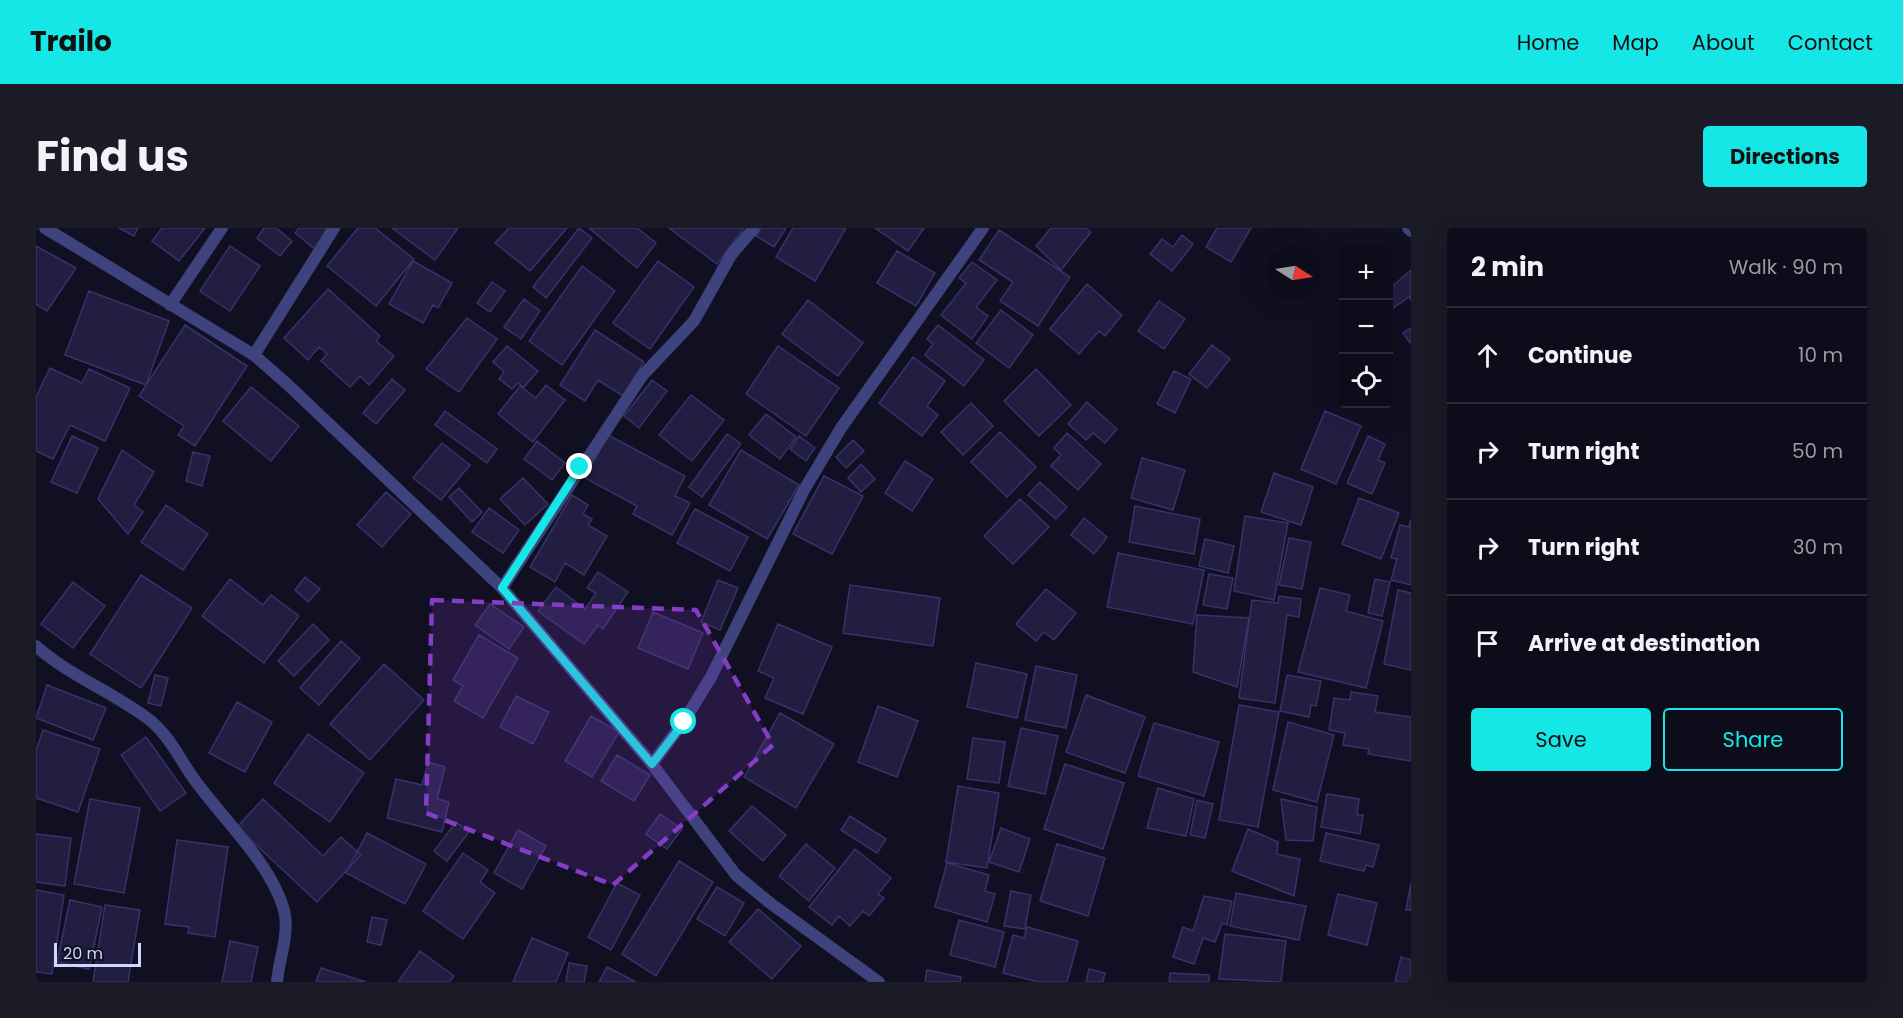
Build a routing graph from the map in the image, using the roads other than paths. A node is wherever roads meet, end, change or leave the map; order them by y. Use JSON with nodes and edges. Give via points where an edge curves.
{"nodes":[{"id":1,"x":45,"y":228,"type":"edge"},
{"id":2,"x":222,"y":228,"type":"edge"},
{"id":3,"x":334,"y":228,"type":"edge"},
{"id":4,"x":754,"y":228,"type":"edge"},
{"id":5,"x":983,"y":228,"type":"edge"},
{"id":6,"x":170,"y":305,"type":"junction"},
{"id":7,"x":254,"y":355,"type":"junction"},
{"id":8,"x":502,"y":588,"type":"junction"},
{"id":9,"x":36,"y":646,"type":"edge"},
{"id":10,"x":652,"y":764,"type":"junction"},
{"id":11,"x":278,"y":982,"type":"edge"},
{"id":12,"x":879,"y":982,"type":"edge"}],
"edges":[{"from":1,"to":6,"type":"street"},
{"from":2,"to":6,"type":"street"},
{"from":3,"to":7,"type":"street"},
{"from":4,"to":8,"type":"street","via":[[731,255],[694,321],[642,376]]},
{"from":5,"to":10,"type":"street","via":[[842,428],[804,490],[711,677]]},
{"from":6,"to":7,"type":"street"},
{"from":7,"to":8,"type":"street"},
{"from":8,"to":10,"type":"street"},
{"from":9,"to":11,"type":"street","via":[[52,661],[149,719],[251,849],[284,909],[286,928]]},
{"from":10,"to":12,"type":"street","via":[[736,875]]}]}
